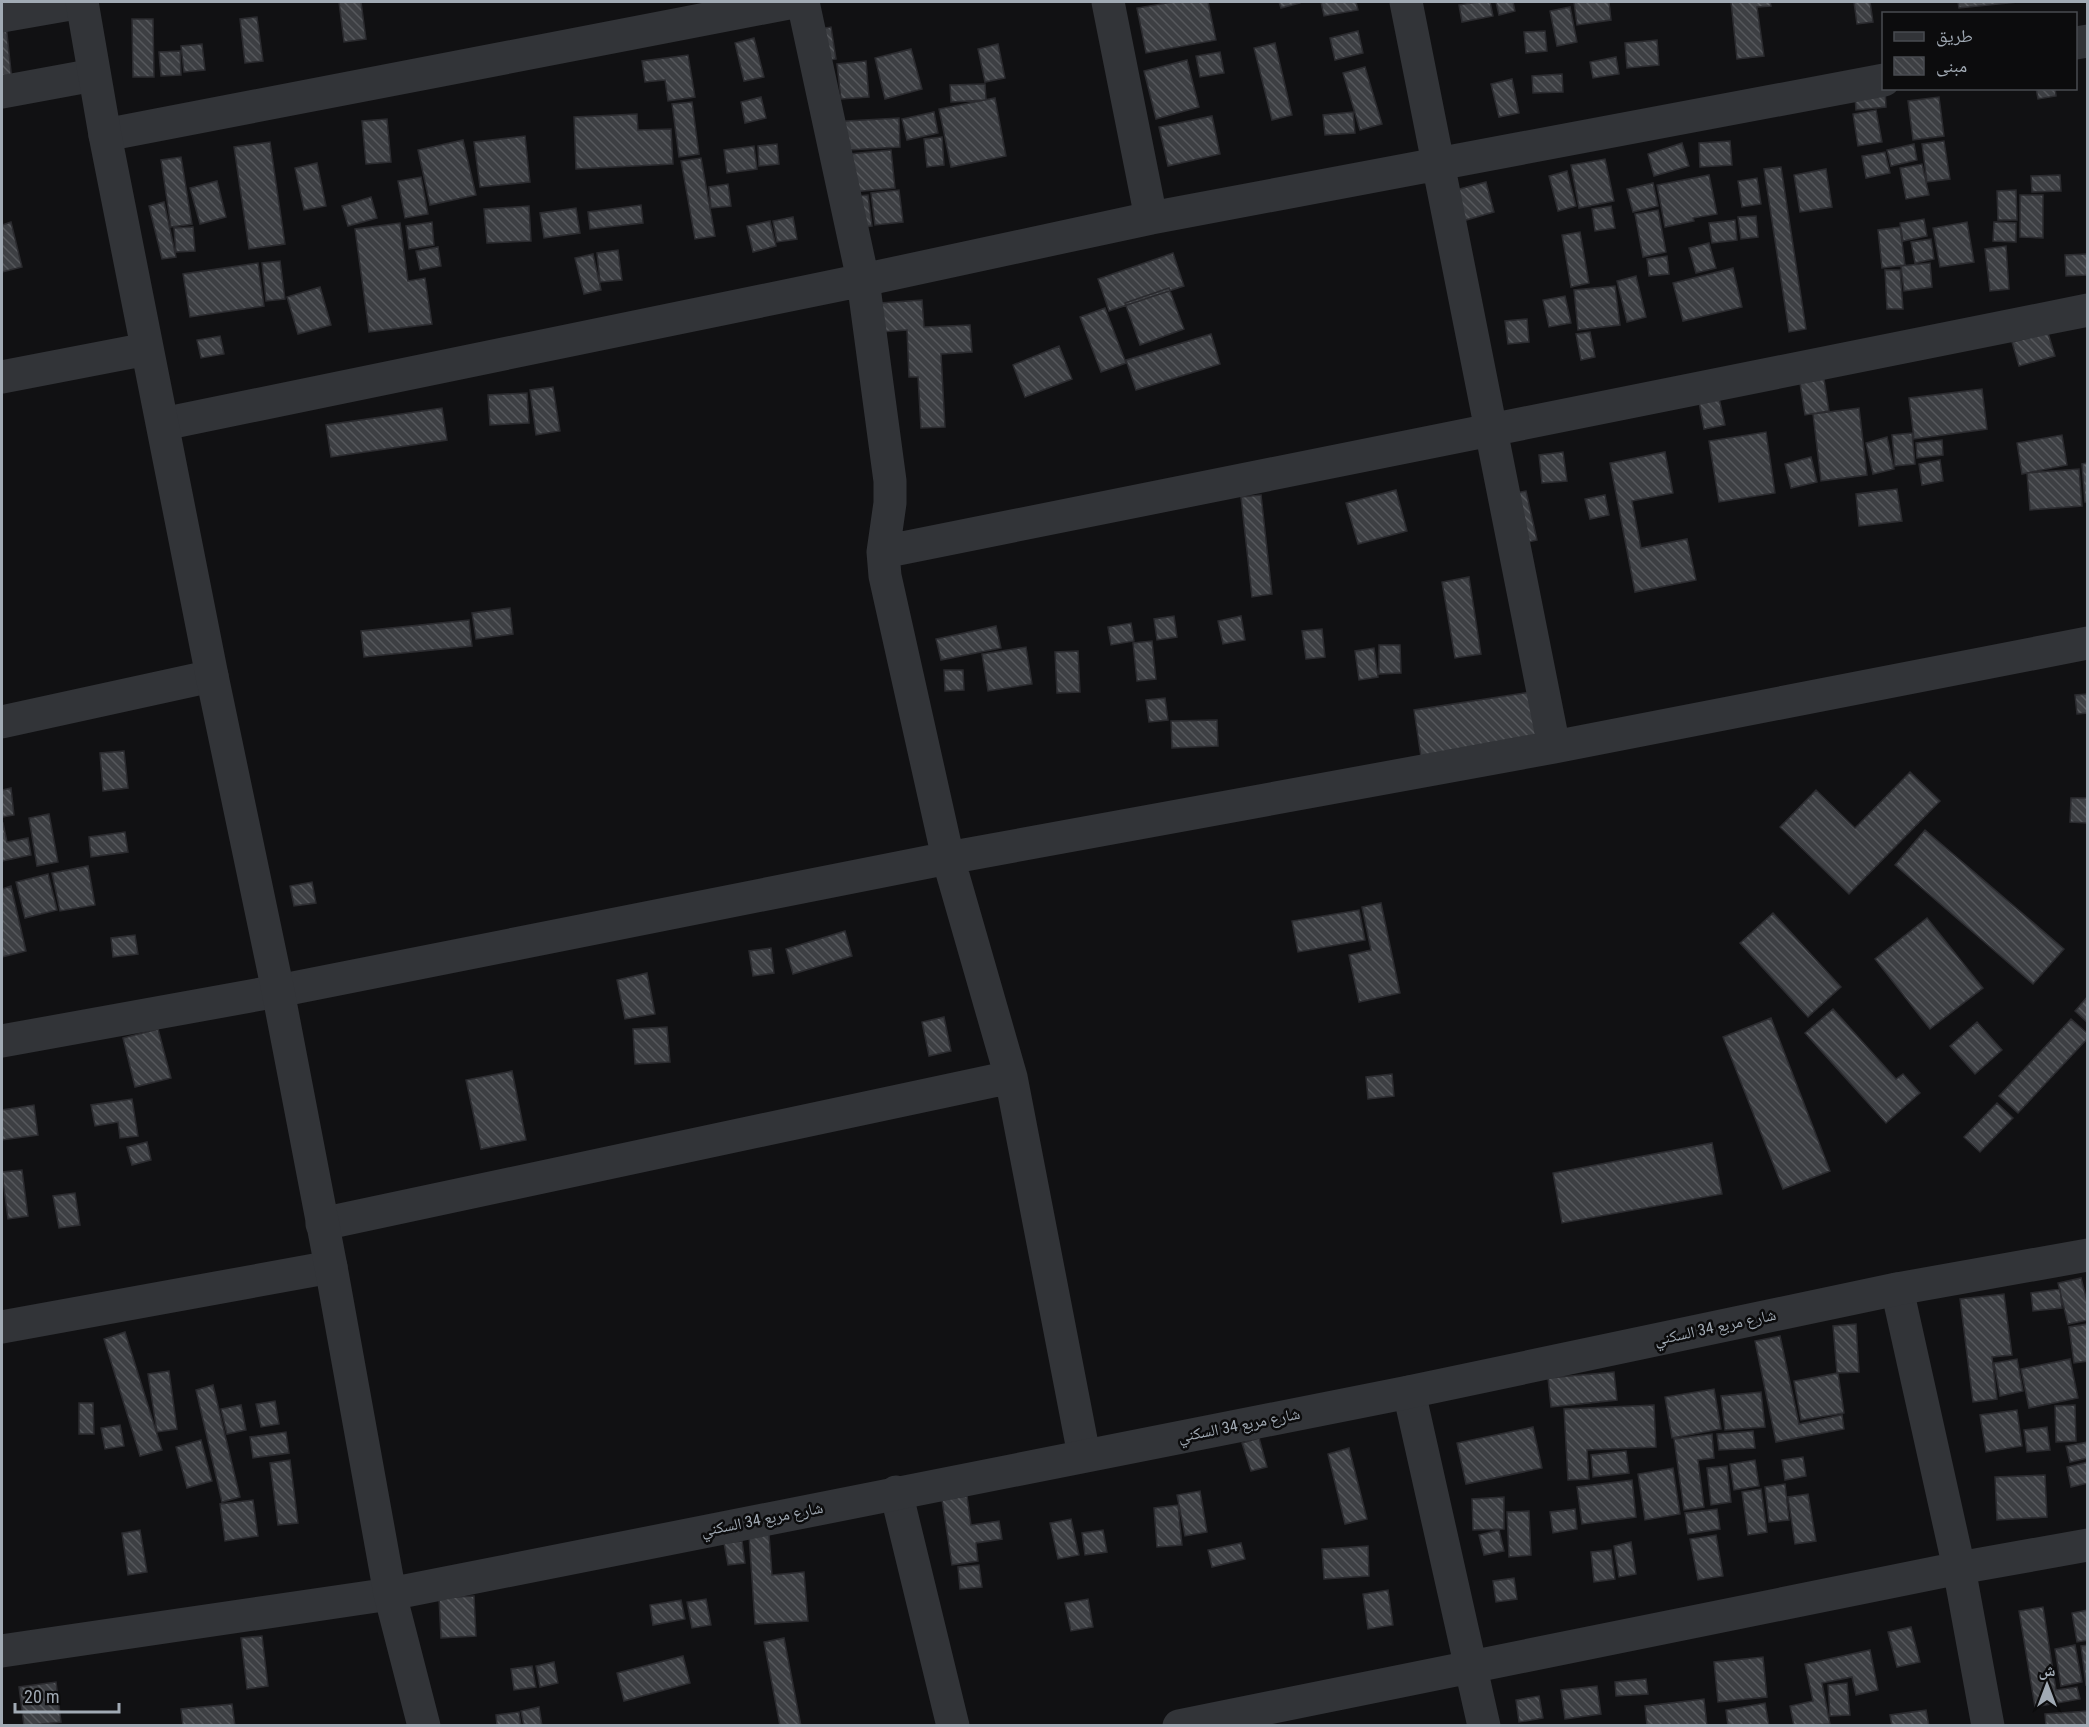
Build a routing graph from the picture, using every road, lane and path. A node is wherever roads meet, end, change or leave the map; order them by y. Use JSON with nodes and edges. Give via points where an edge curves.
{"nodes":[{"id":1,"x":82,"y":2,"type":"edge"},
{"id":2,"x":794,"y":2,"type":"edge"},
{"id":3,"x":803,"y":2,"type":"edge"},
{"id":4,"x":1108,"y":2,"type":"edge"},
{"id":5,"x":1406,"y":2,"type":"edge"},
{"id":6,"x":2,"y":16,"type":"edge"},
{"id":7,"x":94,"y":75,"type":"junction"},
{"id":8,"x":1882,"y":80,"type":"edge"},
{"id":9,"x":2,"y":92,"type":"edge"},
{"id":10,"x":105,"y":135,"type":"junction"},
{"id":11,"x":1437,"y":165,"type":"junction"},
{"id":12,"x":1151,"y":218,"type":"junction"},
{"id":13,"x":862,"y":280,"type":"junction"},
{"id":14,"x":2088,"y":310,"type":"edge"},
{"id":15,"x":147,"y":349,"type":"junction"},
{"id":16,"x":2,"y":377,"type":"edge"},
{"id":17,"x":163,"y":424,"type":"junction"},
{"id":18,"x":1491,"y":430,"type":"junction"},
{"id":19,"x":883,"y":552,"type":"junction"},
{"id":20,"x":2088,"y":643,"type":"edge"},
{"id":21,"x":212,"y":676,"type":"junction"},
{"id":22,"x":2,"y":722,"type":"edge"},
{"id":23,"x":1554,"y":747,"type":"junction"},
{"id":24,"x":948,"y":858,"type":"junction"},
{"id":25,"x":278,"y":991,"type":"junction"},
{"id":26,"x":2,"y":1041,"type":"edge"},
{"id":27,"x":1011,"y":1077,"type":"junction"},
{"id":28,"x":322,"y":1224,"type":"junction"},
{"id":29,"x":2088,"y":1255,"type":"edge"},
{"id":30,"x":331,"y":1267,"type":"junction"},
{"id":31,"x":1897,"y":1289,"type":"junction"},
{"id":32,"x":2,"y":1328,"type":"edge"},
{"id":33,"x":1409,"y":1392,"type":"junction"},
{"id":34,"x":1084,"y":1455,"type":"junction"},
{"id":35,"x":896,"y":1492,"type":"junction"},
{"id":36,"x":2088,"y":1545,"type":"edge"},
{"id":37,"x":1959,"y":1568,"type":"junction"},
{"id":38,"x":390,"y":1593,"type":"junction"},
{"id":39,"x":2,"y":1651,"type":"edge"},
{"id":40,"x":1471,"y":1668,"type":"junction"},
{"id":41,"x":424,"y":1725,"type":"edge"},
{"id":42,"x":953,"y":1725,"type":"edge"},
{"id":43,"x":1179,"y":1725,"type":"edge"},
{"id":44,"x":1484,"y":1725,"type":"edge"},
{"id":45,"x":1988,"y":1725,"type":"edge"}],
"edges":[{"from":1,"to":6,"type":"street"},
{"from":1,"to":7,"type":"street"},
{"from":2,"to":10,"type":"street"},
{"from":3,"to":13,"type":"street"},
{"from":4,"to":12,"type":"street"},
{"from":5,"to":11,"type":"street"},
{"from":7,"to":9,"type":"street"},
{"from":7,"to":10,"type":"street"},
{"from":8,"to":11,"type":"street"},
{"from":10,"to":15,"type":"street"},
{"from":11,"to":12,"type":"street"},
{"from":11,"to":18,"type":"street"},
{"from":12,"to":13,"type":"street"},
{"from":13,"to":17,"type":"street"},
{"from":13,"to":19,"type":"street","via":[[890,481]]},
{"from":14,"to":18,"type":"street"},
{"from":15,"to":16,"type":"street"},
{"from":15,"to":17,"type":"street"},
{"from":17,"to":21,"type":"street"},
{"from":18,"to":19,"type":"street"},
{"from":18,"to":23,"type":"street"},
{"from":19,"to":24,"type":"street","via":[[885,576]]},
{"from":20,"to":23,"type":"street"},
{"from":21,"to":22,"type":"street"},
{"from":21,"to":25,"type":"street"},
{"from":23,"to":24,"type":"street"},
{"from":24,"to":25,"type":"street"},
{"from":24,"to":27,"type":"street"},
{"from":25,"to":26,"type":"street"},
{"from":25,"to":28,"type":"street"},
{"from":27,"to":28,"type":"street"},
{"from":27,"to":34,"type":"street"},
{"from":28,"to":30,"type":"street"},
{"from":29,"to":31,"type":"street","name":"شارع مربع 34 السكني"},
{"from":30,"to":32,"type":"street"},
{"from":30,"to":38,"type":"street"},
{"from":31,"to":33,"type":"street","name":"شارع مربع 34 السكني"},
{"from":31,"to":37,"type":"street"},
{"from":33,"to":34,"type":"street","name":"شارع مربع 34 السكني"},
{"from":33,"to":40,"type":"street"},
{"from":34,"to":35,"type":"street","name":"شارع مربع 34 السكني"},
{"from":35,"to":38,"type":"street","name":"شارع مربع 34 السكني"},
{"from":35,"to":42,"type":"street"},
{"from":36,"to":37,"type":"street"},
{"from":37,"to":40,"type":"street"},
{"from":37,"to":45,"type":"street"},
{"from":38,"to":39,"type":"street","name":"شارع مربع 34 السكني"},
{"from":38,"to":41,"type":"street"},
{"from":40,"to":43,"type":"street"},
{"from":40,"to":44,"type":"street"}]}
